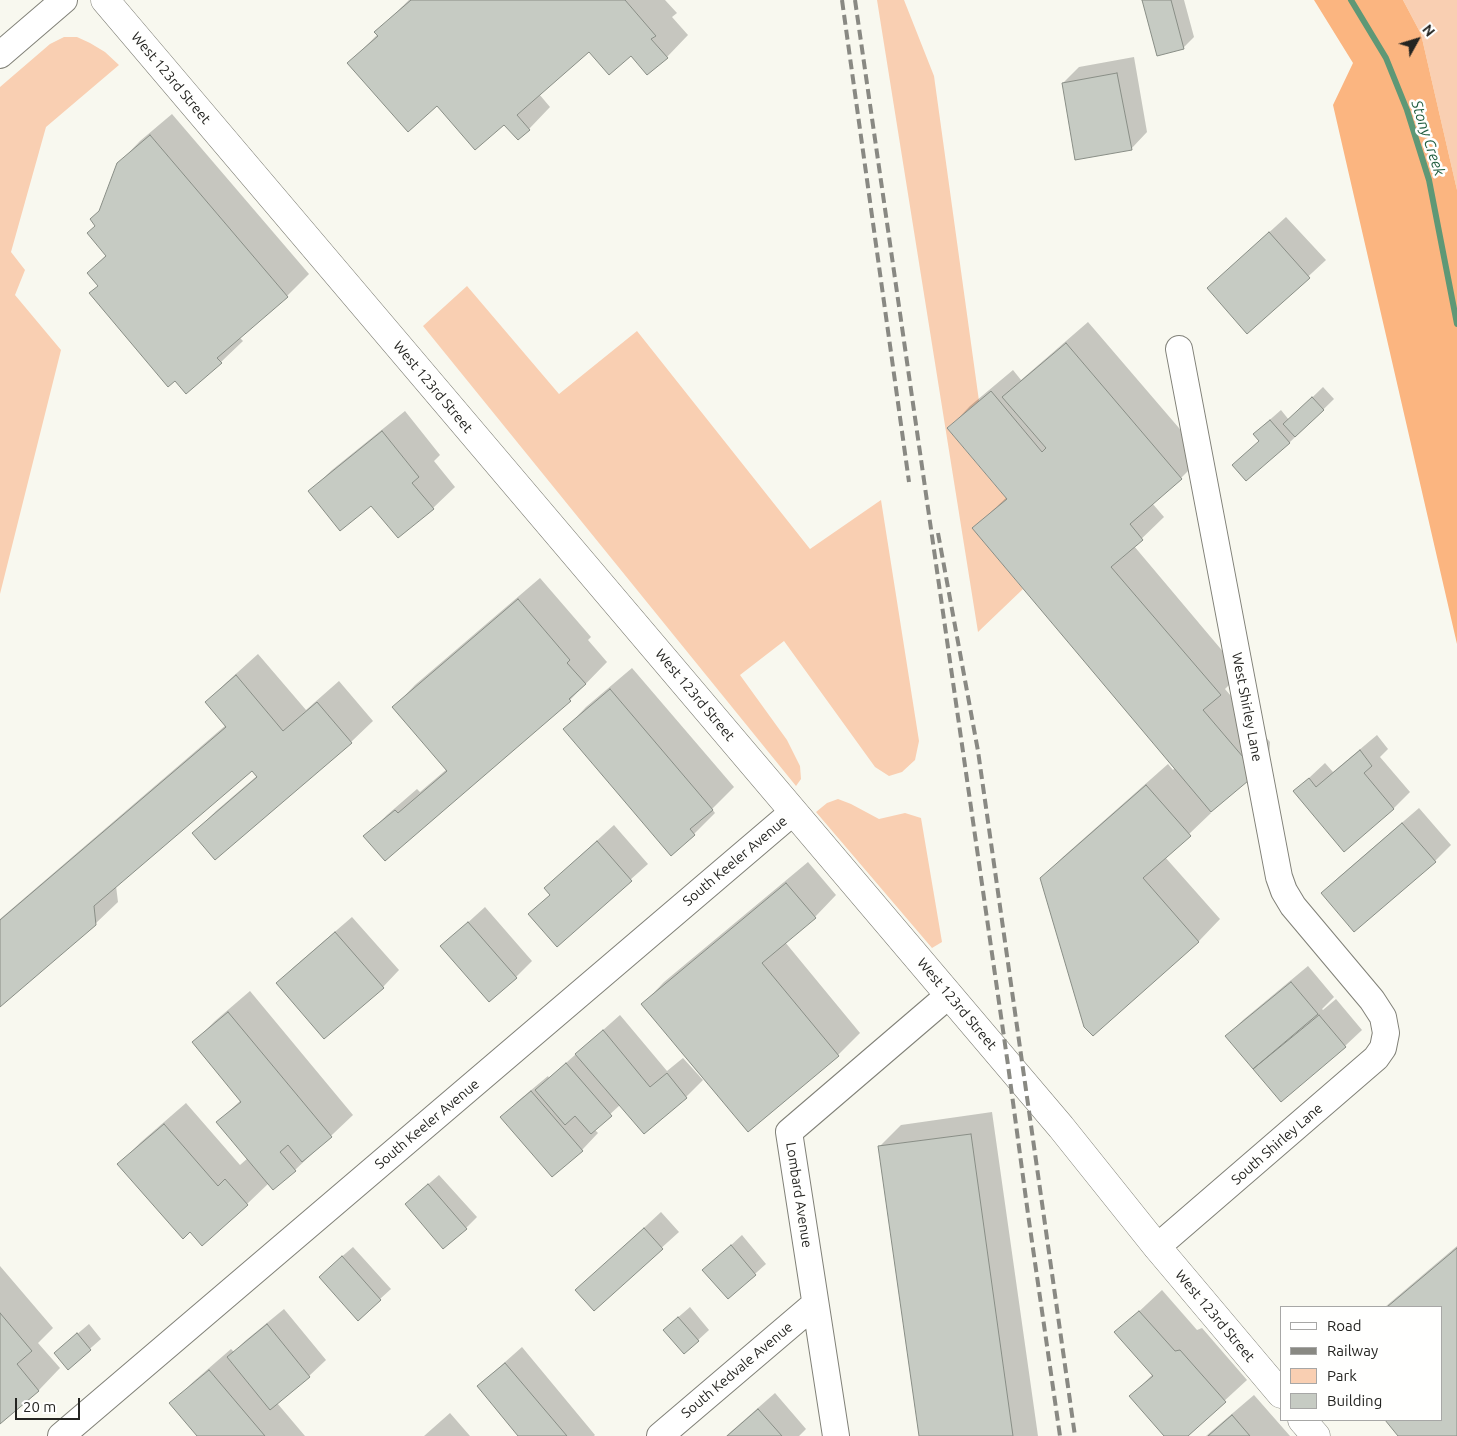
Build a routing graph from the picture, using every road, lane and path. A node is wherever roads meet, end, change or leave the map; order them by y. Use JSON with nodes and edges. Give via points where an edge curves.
{"nodes":[{"id":1,"x":64,"y":0,"type":"edge"},
{"id":2,"x":105,"y":0,"type":"edge"},
{"id":3,"x":0,"y":55,"type":"edge"},
{"id":4,"x":1179,"y":349,"type":"dead end"},
{"id":5,"x":793,"y":812,"type":"junction"},
{"id":6,"x":949,"y":995,"type":"junction"},
{"id":7,"x":1386,"y":1033,"type":"joint"},
{"id":8,"x":1157,"y":1247,"type":"junction"},
{"id":9,"x":815,"y":1304,"type":"junction"},
{"id":10,"x":1280,"y":1393,"type":"edge"},
{"id":11,"x":1303,"y":1421,"type":"edge"},
{"id":12,"x":61,"y":1436,"type":"edge"},
{"id":13,"x":660,"y":1436,"type":"edge"},
{"id":14,"x":836,"y":1436,"type":"edge"},
{"id":15,"x":1316,"y":1436,"type":"edge"}],
"edges":[{"from":1,"to":3,"type":"street"},
{"from":2,"to":5,"type":"street","name":"West 123rd Street"},
{"from":4,"to":7,"type":"street","name":"West Shirley Lane","via":[[1279,877],[1293,906],[1372,1000],[1383,1018]]},
{"from":5,"to":6,"type":"street","name":"West 123rd Street"},
{"from":5,"to":12,"type":"street","name":"South Keeler Avenue"},
{"from":6,"to":8,"type":"street","name":"West 123rd Street"},
{"from":6,"to":9,"type":"street","name":"Lombard Avenue","via":[[789,1132]]},
{"from":7,"to":8,"type":"street","name":"South Shirley Lane","via":[[1383,1048],[1376,1058]]},
{"from":8,"to":10,"type":"street","name":"West 123rd Street"},
{"from":9,"to":13,"type":"street","name":"South Kedvale Avenue"},
{"from":9,"to":14,"type":"street","name":"Lombard Avenue"},
{"from":11,"to":15,"type":"street"}]}
